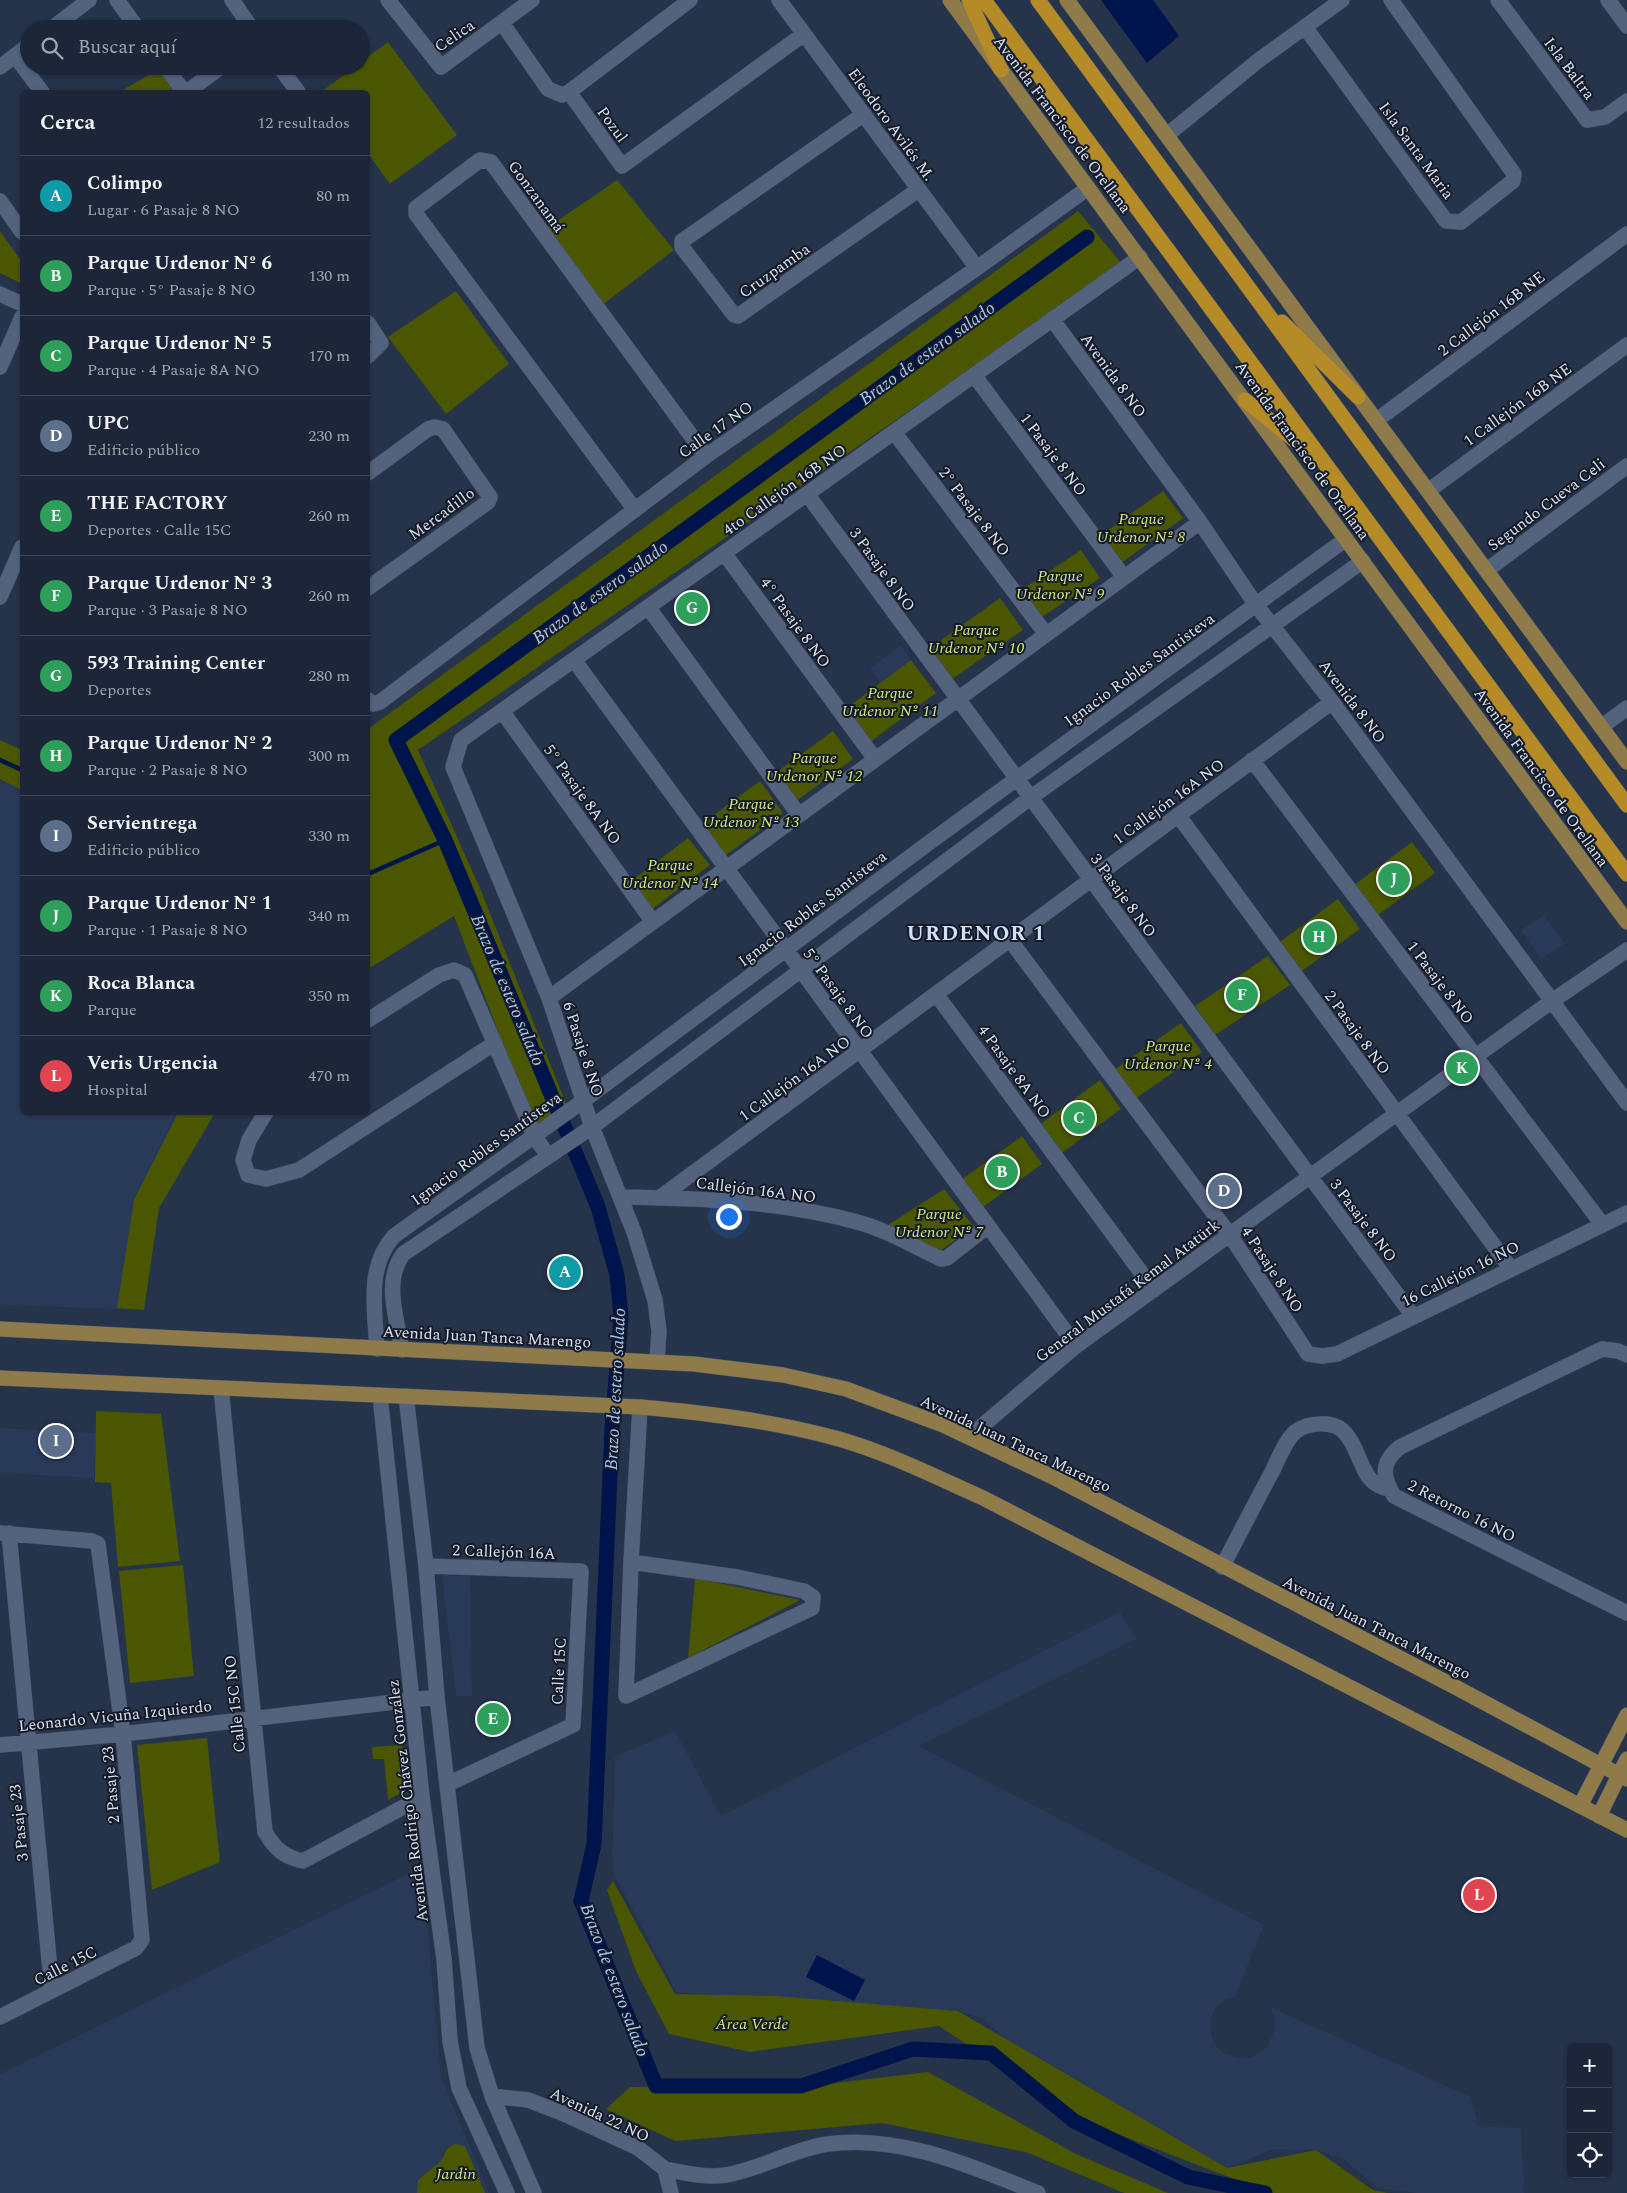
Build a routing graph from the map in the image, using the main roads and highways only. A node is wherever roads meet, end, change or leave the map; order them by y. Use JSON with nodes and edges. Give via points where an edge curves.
{"nodes":[{"id":1,"x":950,"y":0,"type":"edge"},
{"id":2,"x":969,"y":0,"type":"edge"},
{"id":3,"x":984,"y":0,"type":"edge"},
{"id":4,"x":1038,"y":0,"type":"edge"},
{"id":5,"x":1067,"y":0,"type":"edge"},
{"id":6,"x":1001,"y":70,"type":"junction"},
{"id":7,"x":1250,"y":290,"type":"junction"},
{"id":8,"x":1358,"y":397,"type":"junction"},
{"id":9,"x":1245,"y":400,"type":"junction"},
{"id":10,"x":1330,"y":469,"type":"junction"},
{"id":11,"x":1627,"y":762,"type":"edge"},
{"id":12,"x":1627,"y":805,"type":"edge"},
{"id":13,"x":1627,"y":874,"type":"edge"},
{"id":14,"x":1627,"y":922,"type":"edge"},
{"id":15,"x":0,"y":1329,"type":"edge"},
{"id":16,"x":0,"y":1378,"type":"edge"},
{"id":17,"x":1627,"y":1715,"type":"edge"},
{"id":18,"x":1627,"y":1759,"type":"edge"},
{"id":19,"x":1600,"y":1765,"type":"junction"},
{"id":20,"x":1623,"y":1777,"type":"edge"},
{"id":21,"x":1580,"y":1806,"type":"junction"},
{"id":22,"x":1599,"y":1816,"type":"junction"},
{"id":23,"x":1627,"y":1830,"type":"edge"}],
"edges":[{"from":1,"to":6,"type":"main road","name":"Avenida Francisco de Orellana"},
{"from":2,"to":6,"type":"highway"},
{"from":3,"to":10,"type":"highway","name":"Avenida Francisco de Orellana"},
{"from":4,"to":7,"type":"highway"},
{"from":5,"to":8,"type":"main road"},
{"from":6,"to":9,"type":"main road","name":"Avenida Francisco de Orellana"},
{"from":7,"to":8,"type":"highway"},
{"from":7,"to":12,"type":"highway"},
{"from":8,"to":11,"type":"main road"},
{"from":9,"to":10,"type":"highway"},
{"from":9,"to":14,"type":"main road","name":"Avenida Francisco de Orellana"},
{"from":10,"to":13,"type":"highway","name":"Avenida Francisco de Orellana"},
{"from":15,"to":19,"type":"main road","name":"Avenida Juan Tanca Marengo","via":[[657,1362],[740,1368],[846,1389],[932,1420],[1053,1477]]},
{"from":16,"to":21,"type":"main road","via":[[702,1412],[777,1424],[840,1440],[916,1468],[1007,1510]]},
{"from":17,"to":19,"type":"main road"},
{"from":18,"to":20,"type":"main road"},
{"from":19,"to":20,"type":"main road","name":"Avenida Juan Tanca Marengo"},
{"from":19,"to":21,"type":"main road"},
{"from":20,"to":22,"type":"main road"},
{"from":21,"to":22,"type":"main road"},
{"from":22,"to":23,"type":"main road"}]}
